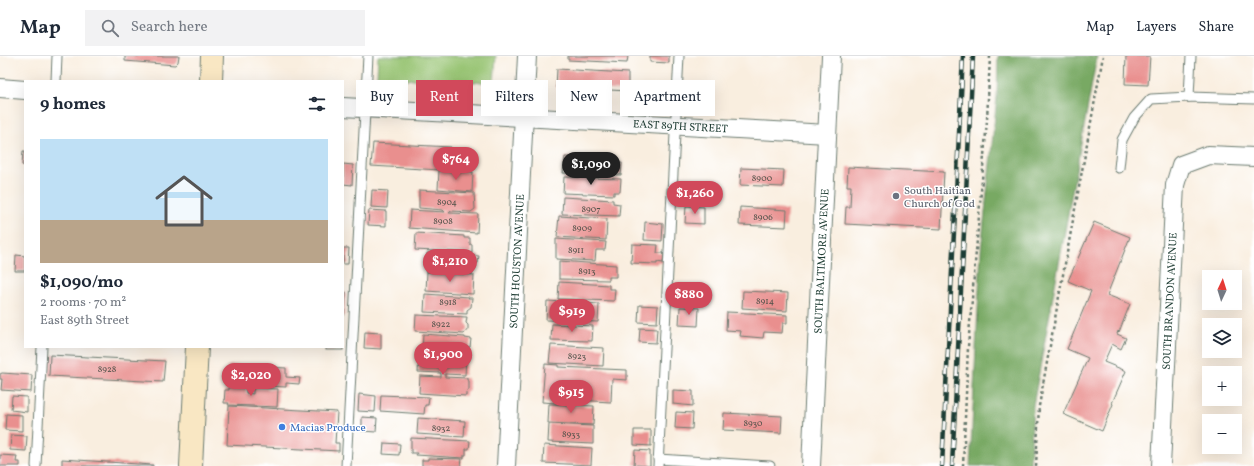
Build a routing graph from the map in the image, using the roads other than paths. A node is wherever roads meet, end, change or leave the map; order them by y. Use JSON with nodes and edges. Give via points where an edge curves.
{"nodes":[{"id":1,"x":57,"y":56,"type":"edge"},
{"id":2,"x":212,"y":56,"type":"edge"},
{"id":3,"x":368,"y":56,"type":"edge"},
{"id":4,"x":527,"y":56,"type":"edge"},
{"id":5,"x":679,"y":56,"type":"edge"},
{"id":6,"x":831,"y":56,"type":"edge"},
{"id":7,"x":1191,"y":56,"type":"edge"},
{"id":8,"x":56,"y":80,"type":"edge"},
{"id":9,"x":211,"y":80,"type":"edge"},
{"id":10,"x":367,"y":80,"type":"edge"},
{"id":11,"x":0,"y":88,"type":"edge"},
{"id":12,"x":24,"y":90,"type":"edge"},
{"id":13,"x":1189,"y":97,"type":"junction"},
{"id":14,"x":1254,"y":99,"type":"edge"},
{"id":15,"x":344,"y":107,"type":"edge"},
{"id":16,"x":356,"y":108,"type":"edge"},
{"id":17,"x":408,"y":110,"type":"edge"},
{"id":18,"x":365,"y":116,"type":"edge"},
{"id":19,"x":524,"y":117,"type":"junction"},
{"id":20,"x":676,"y":125,"type":"junction"},
{"id":21,"x":827,"y":134,"type":"junction"},
{"id":22,"x":1254,"y":157,"type":"edge"},
{"id":23,"x":1119,"y":168,"type":"dead end"},
{"id":24,"x":42,"y":348,"type":"edge"},
{"id":25,"x":197,"y":348,"type":"edge"},
{"id":26,"x":658,"y":463,"type":"edge"},
{"id":27,"x":36,"y":466,"type":"edge"},
{"id":28,"x":191,"y":466,"type":"edge"},
{"id":29,"x":346,"y":466,"type":"edge"},
{"id":30,"x":506,"y":466,"type":"edge"},
{"id":31,"x":770,"y":466,"type":"edge"},
{"id":32,"x":811,"y":466,"type":"edge"},
{"id":33,"x":1161,"y":466,"type":"edge"}],
"edges":[{"from":1,"to":8,"type":"lane"},
{"from":2,"to":9,"type":"main road"},
{"from":3,"to":10,"type":"lane"},
{"from":4,"to":19,"type":"street","name":"SOUTH HOUSTON AVENUE"},
{"from":5,"to":20,"type":"lane"},
{"from":6,"to":21,"type":"street","name":"SOUTH BALTIMORE AVENUE"},
{"from":7,"to":13,"type":"lane"},
{"from":11,"to":12,"type":"street"},
{"from":13,"to":14,"type":"lane"},
{"from":13,"to":23,"type":"lane","via":[[1151,99],[1134,118],[1122,140]]},
{"from":15,"to":16,"type":"street","name":"EAST 89TH STREET"},
{"from":17,"to":19,"type":"street","name":"EAST 89TH STREET"},
{"from":18,"to":29,"type":"lane"},
{"from":19,"to":20,"type":"street","name":"EAST 89TH STREET"},
{"from":19,"to":30,"type":"street","name":"SOUTH HOUSTON AVENUE"},
{"from":20,"to":21,"type":"street","name":"EAST 89TH STREET"},
{"from":20,"to":26,"type":"lane"},
{"from":21,"to":32,"type":"street","name":"SOUTH BALTIMORE AVENUE"},
{"from":22,"to":33,"type":"street","name":"SOUTH BRANDON AVENUE","via":[[1208,155],[1181,165],[1175,185]]},
{"from":24,"to":27,"type":"lane"},
{"from":25,"to":28,"type":"main road"},
{"from":26,"to":31,"type":"lane"}]}
